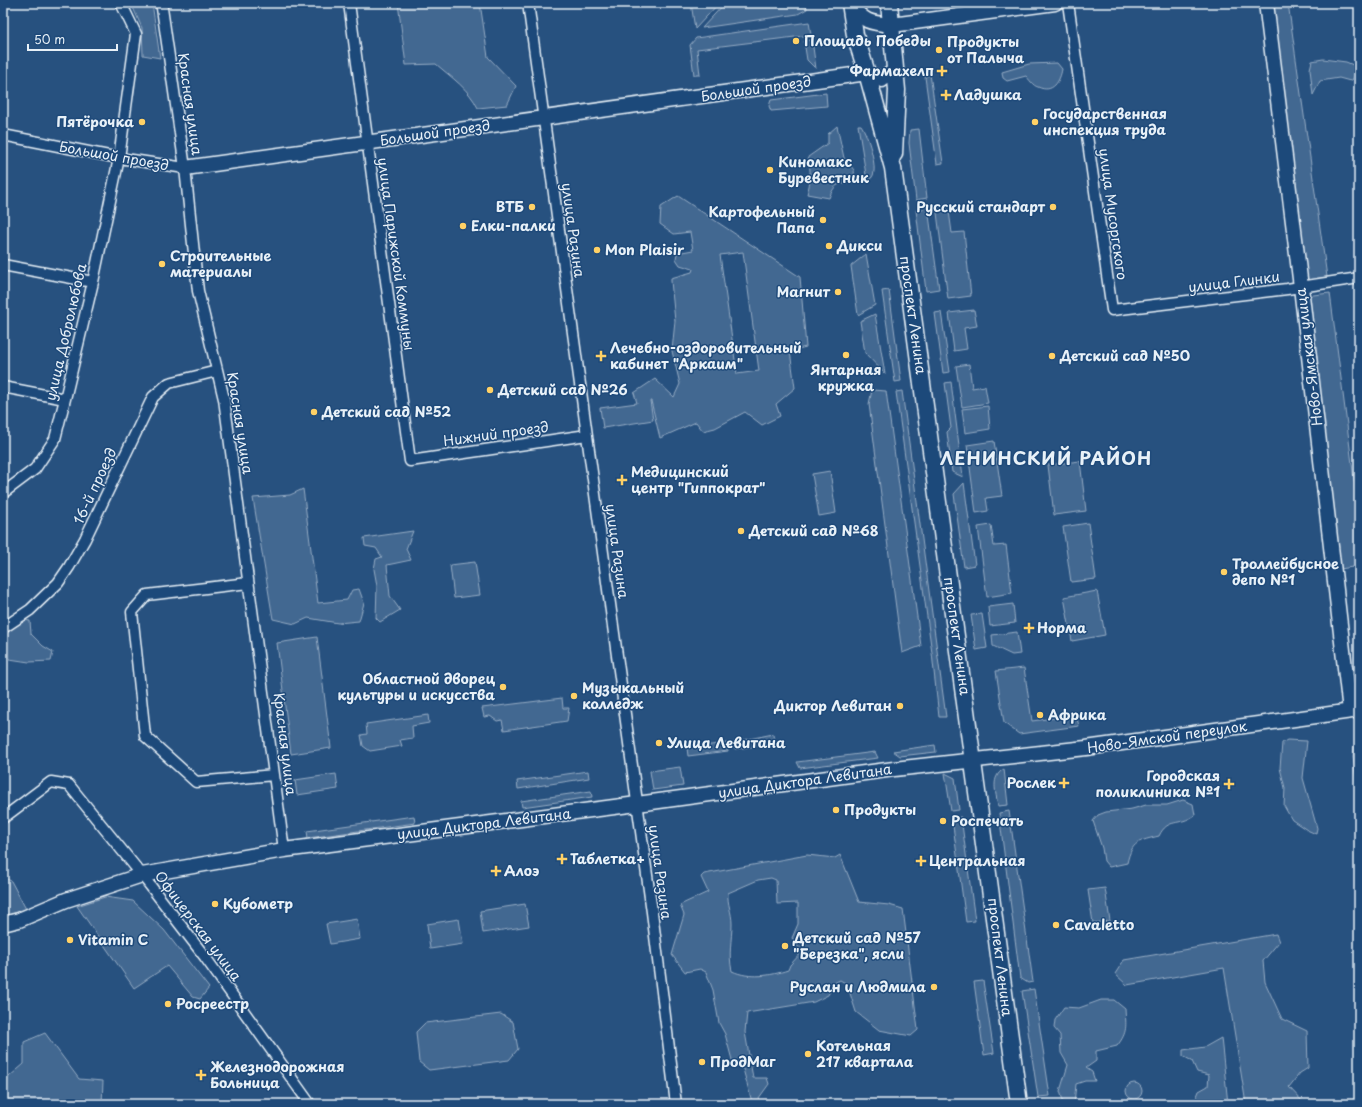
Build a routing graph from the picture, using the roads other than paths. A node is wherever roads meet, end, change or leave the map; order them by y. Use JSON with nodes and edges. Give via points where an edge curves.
{"nodes":[{"id":1,"x":121,"y":3,"type":"edge"},
{"id":2,"x":160,"y":3,"type":"edge"},
{"id":3,"x":349,"y":3,"type":"edge"},
{"id":4,"x":528,"y":3,"type":"edge"},
{"id":5,"x":889,"y":3,"type":"edge"},
{"id":6,"x":1055,"y":3,"type":"edge"},
{"id":7,"x":1068,"y":3,"type":"edge"},
{"id":8,"x":1266,"y":3,"type":"edge"},
{"id":9,"x":850,"y":4,"type":"edge"},
{"id":10,"x":892,"y":25,"type":"junction"},
{"id":11,"x":895,"y":70,"type":"junction"},
{"id":12,"x":868,"y":73,"type":"junction"},
{"id":13,"x":543,"y":118,"type":"junction"},
{"id":14,"x":3,"y":135,"type":"edge"},
{"id":15,"x":367,"y":143,"type":"junction"},
{"id":16,"x":119,"y":158,"type":"junction"},
{"id":17,"x":184,"y":168,"type":"junction"},
{"id":18,"x":893,"y":168,"type":"junction"},
{"id":19,"x":3,"y":265,"type":"edge"},
{"id":20,"x":1359,"y":278,"type":"edge"},
{"id":21,"x":93,"y":282,"type":"junction"},
{"id":22,"x":1301,"y":288,"type":"junction"},
{"id":23,"x":1112,"y":310,"type":"joint"},
{"id":24,"x":217,"y":371,"type":"junction"},
{"id":25,"x":3,"y":387,"type":"edge"},
{"id":26,"x":65,"y":399,"type":"junction"},
{"id":27,"x":587,"y":436,"type":"junction"},
{"id":28,"x":410,"y":461,"type":"joint"},
{"id":29,"x":3,"y":493,"type":"edge"},
{"id":30,"x":248,"y":583,"type":"junction"},
{"id":31,"x":3,"y":628,"type":"edge"},
{"id":32,"x":1354,"y":711,"type":"edge"},
{"id":33,"x":974,"y":761,"type":"junction"},
{"id":34,"x":274,"y":775,"type":"junction"},
{"id":35,"x":637,"y":804,"type":"junction"},
{"id":36,"x":3,"y":818,"type":"edge"},
{"id":37,"x":284,"y":850,"type":"junction"},
{"id":38,"x":142,"y":874,"type":"junction"},
{"id":39,"x":3,"y":924,"type":"edge"},
{"id":40,"x":310,"y":1104,"type":"edge"},
{"id":41,"x":676,"y":1104,"type":"edge"},
{"id":42,"x":1019,"y":1104,"type":"edge"}],
"edges":[{"from":1,"to":16,"type":"street","via":[[136,34]]},
{"from":2,"to":17,"type":"street","name":"Красная улица"},
{"from":3,"to":15,"type":"street","name":"улица Парижской Коммуны"},
{"from":4,"to":13,"type":"street","name":"улица Разина"},
{"from":5,"to":10,"type":"main road","name":"проспект Ленина"},
{"from":6,"to":10,"type":"street"},
{"from":7,"to":23,"type":"street","name":"улица Мусоргского"},
{"from":8,"to":22,"type":"street","name":"Ново-Ямская улица"},
{"from":9,"to":10,"type":"street","via":[[869,22]]},
{"from":9,"to":12,"type":"main road","name":"проспект Ленина","via":[[855,35]]},
{"from":10,"to":11,"type":"main road","name":"проспект Ленина"},
{"from":11,"to":12,"type":"street","via":[[882,80]]},
{"from":11,"to":18,"type":"main road","name":"проспект Ленина"},
{"from":12,"to":13,"type":"street","name":"Большой проезд"},
{"from":12,"to":18,"type":"main road","name":"проспект Ленина"},
{"from":13,"to":15,"type":"street","name":"Большой проезд"},
{"from":13,"to":27,"type":"street","name":"улица Разина"},
{"from":14,"to":16,"type":"street","name":"Большой проезд"},
{"from":15,"to":17,"type":"street","name":"Большой проезд"},
{"from":15,"to":28,"type":"street","name":"улица Парижской Коммуны"},
{"from":16,"to":17,"type":"street","name":"Большой проезд"},
{"from":16,"to":21,"type":"street","name":"улица Добролюбова"},
{"from":17,"to":24,"type":"street","name":"Красная улица","via":[[198,291]]},
{"from":18,"to":33,"type":"main road","name":"проспект Ленина"},
{"from":19,"to":21,"type":"street"},
{"from":20,"to":22,"type":"street","name":"улица Глинки"},
{"from":21,"to":26,"type":"street","name":"улица Добролюбова"},
{"from":22,"to":23,"type":"street","name":"улица Глинки"},
{"from":22,"to":32,"type":"street","name":"Ново-Ямская улица"},
{"from":24,"to":30,"type":"street","name":"Красная улица","via":[[225,407]]},
{"from":24,"to":31,"type":"street","name":"16-й проезд","via":[[169,383],[153,397],[86,539],[69,567],[58,583],[30,610]]},
{"from":25,"to":26,"type":"street"},
{"from":26,"to":29,"type":"street","name":"улица Добролюбова","via":[[55,439],[35,469]]},
{"from":27,"to":28,"type":"street","name":"Нижний проезд"},
{"from":27,"to":35,"type":"street","name":"улица Разина"},
{"from":30,"to":34,"type":"street","name":"Красная улица"},
{"from":30,"to":34,"type":"street","via":[[147,595],[132,612],[145,736],[196,782]]},
{"from":32,"to":33,"type":"street","name":"Ново-Ямской переулок"},
{"from":33,"to":35,"type":"street","name":"улица Диктора Левитана","via":[[894,769]]},
{"from":33,"to":42,"type":"main road","name":"проспект Ленина"},
{"from":34,"to":37,"type":"street","name":"Красная улица"},
{"from":35,"to":37,"type":"street","name":"улица Диктора Левитана"},
{"from":35,"to":41,"type":"street","name":"улица Разина"},
{"from":36,"to":38,"type":"street","name":"Офицерская улица","via":[[50,782],[69,785]]},
{"from":37,"to":38,"type":"street","name":"улица Диктора Левитана"},
{"from":38,"to":39,"type":"street","name":"улица Диктора Левитана"},
{"from":38,"to":40,"type":"street","name":"Офицерская улица"}]}
